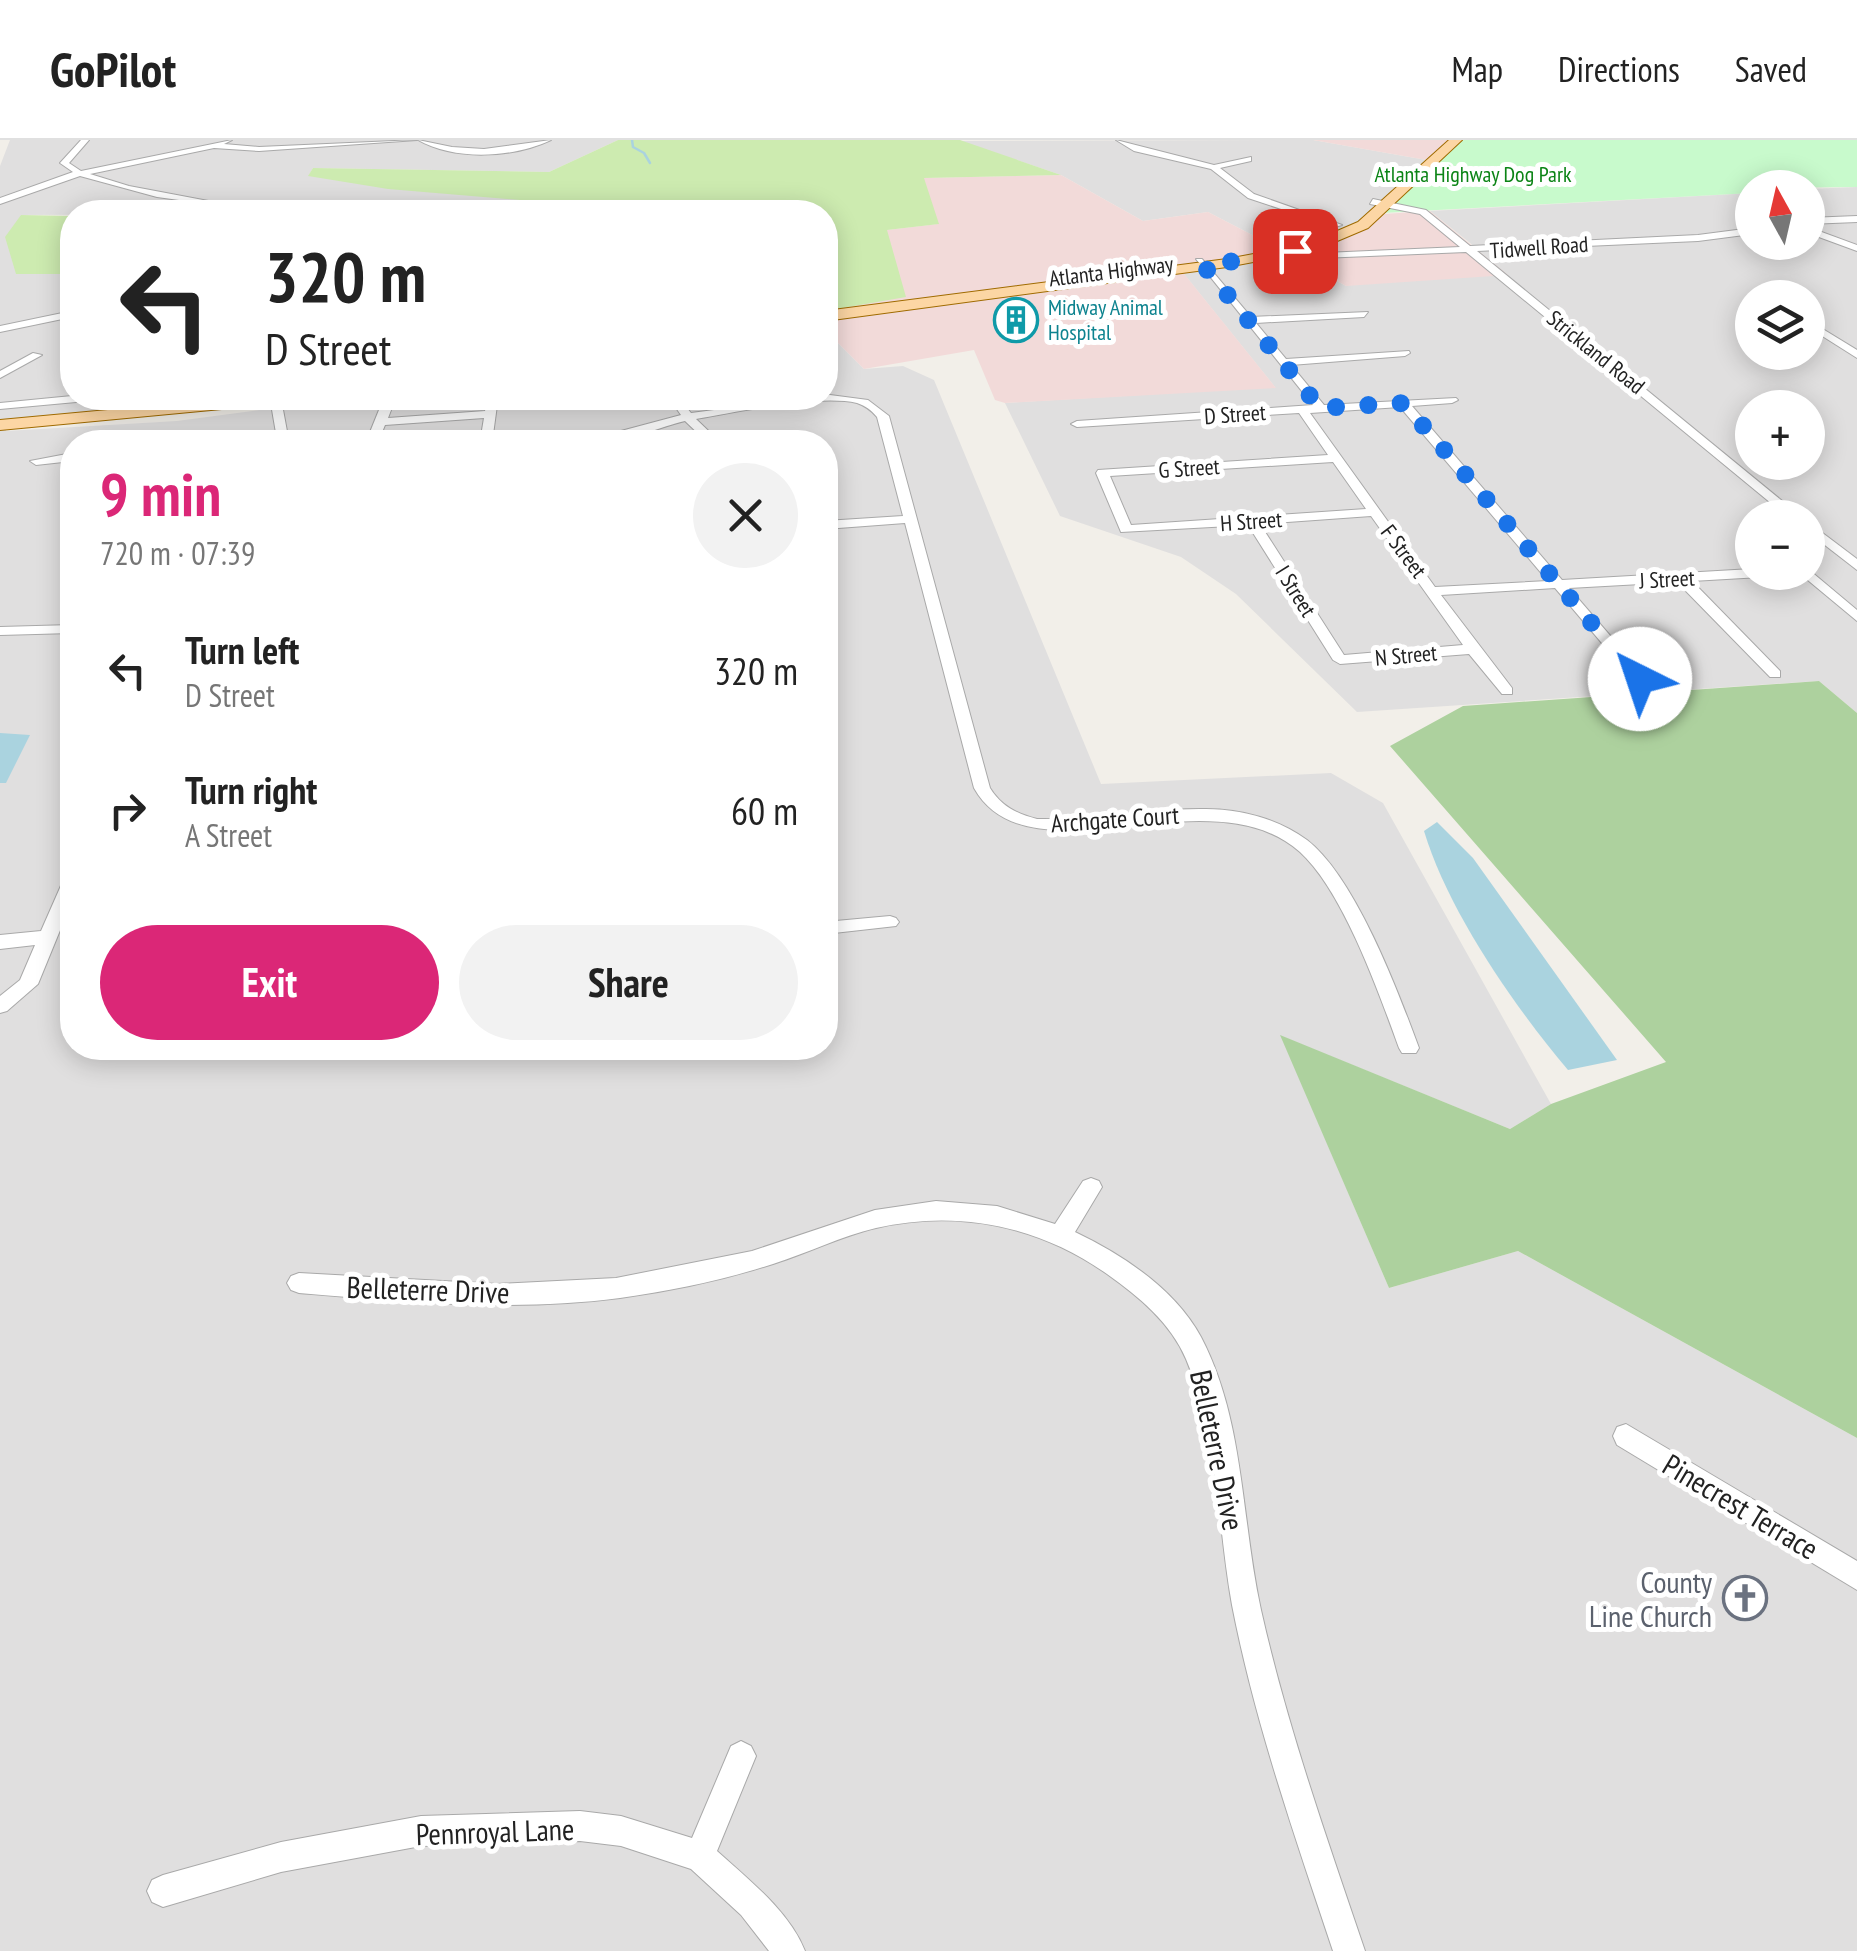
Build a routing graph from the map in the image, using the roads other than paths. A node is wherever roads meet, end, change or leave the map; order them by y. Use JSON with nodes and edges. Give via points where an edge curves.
{"nodes":[{"id":1,"x":85,"y":140,"type":"edge"},
{"id":2,"x":228,"y":140,"type":"edge"},
{"id":3,"x":412,"y":140,"type":"edge"},
{"id":4,"x":422,"y":140,"type":"edge"},
{"id":5,"x":547,"y":140,"type":"edge"},
{"id":6,"x":1120,"y":140,"type":"edge"},
{"id":7,"x":1442,"y":140,"type":"edge"},
{"id":8,"x":1456,"y":140,"type":"edge"},
{"id":9,"x":216,"y":146,"type":"junction"},
{"id":10,"x":1248,"y":160,"type":"dead end"},
{"id":11,"x":1214,"y":166,"type":"junction"},
{"id":12,"x":78,"y":173,"type":"junction"},
{"id":13,"x":193,"y":200,"type":"edge"},
{"id":14,"x":0,"y":201,"type":"edge"},
{"id":15,"x":1380,"y":203,"type":"junction"},
{"id":16,"x":1857,"y":219,"type":"edge"},
{"id":17,"x":1825,"y":220,"type":"edge"},
{"id":18,"x":1338,"y":225,"type":"junction"},
{"id":19,"x":1735,"y":233,"type":"edge"},
{"id":20,"x":1825,"y":236,"type":"edge"},
{"id":21,"x":1857,"y":248,"type":"edge"},
{"id":22,"x":1473,"y":251,"type":"junction"},
{"id":23,"x":1324,"y":256,"type":"dead end"},
{"id":24,"x":1201,"y":263,"type":"junction"},
{"id":25,"x":838,"y":314,"type":"edge"},
{"id":26,"x":1364,"y":314,"type":"dead end"},
{"id":27,"x":60,"y":317,"type":"edge"},
{"id":28,"x":1250,"y":320,"type":"junction"},
{"id":29,"x":0,"y":329,"type":"edge"},
{"id":30,"x":1825,"y":334,"type":"edge"},
{"id":31,"x":1405,"y":353,"type":"dead end"},
{"id":32,"x":37,"y":355,"type":"dead end"},
{"id":33,"x":1857,"y":356,"type":"edge"},
{"id":34,"x":1283,"y":362,"type":"junction"},
{"id":35,"x":0,"y":376,"type":"edge"},
{"id":36,"x":838,"y":398,"type":"edge"},
{"id":37,"x":60,"y":400,"type":"edge"},
{"id":38,"x":1452,"y":400,"type":"dead end"},
{"id":39,"x":1403,"y":403,"type":"junction"},
{"id":40,"x":0,"y":406,"type":"edge"},
{"id":41,"x":1320,"y":408,"type":"junction"},
{"id":42,"x":156,"y":410,"type":"edge"},
{"id":43,"x":384,"y":410,"type":"edge"},
{"id":44,"x":491,"y":410,"type":"edge"},
{"id":45,"x":682,"y":410,"type":"edge"},
{"id":46,"x":742,"y":410,"type":"edge"},
{"id":47,"x":1302,"y":410,"type":"junction"},
{"id":48,"x":490,"y":414,"type":"junction"},
{"id":49,"x":688,"y":418,"type":"junction"},
{"id":50,"x":378,"y":422,"type":"junction"},
{"id":51,"x":1078,"y":424,"type":"dead end"},
{"id":52,"x":0,"y":425,"type":"edge"},
{"id":53,"x":376,"y":430,"type":"edge"},
{"id":54,"x":488,"y":430,"type":"edge"},
{"id":55,"x":632,"y":430,"type":"edge"},
{"id":56,"x":701,"y":430,"type":"edge"},
{"id":57,"x":60,"y":458,"type":"edge"},
{"id":58,"x":1337,"y":458,"type":"junction"},
{"id":59,"x":36,"y":461,"type":"dead end"},
{"id":60,"x":1775,"y":500,"type":"edge"},
{"id":61,"x":1375,"y":512,"type":"junction"},
{"id":62,"x":909,"y":519,"type":"junction"},
{"id":63,"x":1252,"y":521,"type":"junction"},
{"id":64,"x":838,"y":524,"type":"edge"},
{"id":65,"x":1126,"y":530,"type":"joint"},
{"id":66,"x":1825,"y":540,"type":"edge"},
{"id":67,"x":1857,"y":566,"type":"edge"},
{"id":68,"x":1735,"y":575,"type":"edge"},
{"id":69,"x":1681,"y":578,"type":"junction"},
{"id":70,"x":1556,"y":584,"type":"junction"},
{"id":71,"x":1825,"y":590,"type":"edge"},
{"id":72,"x":1434,"y":591,"type":"junction"},
{"id":73,"x":1857,"y":617,"type":"edge"},
{"id":74,"x":60,"y":629,"type":"edge"},
{"id":75,"x":0,"y":631,"type":"edge"},
{"id":76,"x":1473,"y":649,"type":"junction"},
{"id":77,"x":1340,"y":660,"type":"joint"},
{"id":78,"x":1776,"y":674,"type":"dead end"},
{"id":79,"x":1640,"y":679,"type":"dead end"},
{"id":80,"x":1508,"y":690,"type":"dead end"},
{"id":81,"x":60,"y":909,"type":"edge"},
{"id":82,"x":890,"y":922,"type":"dead end"},
{"id":83,"x":838,"y":927,"type":"edge"},
{"id":84,"x":48,"y":937,"type":"junction"},
{"id":85,"x":0,"y":942,"type":"edge"},
{"id":86,"x":0,"y":1006,"type":"edge"},
{"id":87,"x":1409,"y":1048,"type":"dead end"},
{"id":88,"x":1090,"y":1187,"type":"dead end"},
{"id":89,"x":1061,"y":1234,"type":"junction"},
{"id":90,"x":299,"y":1284,"type":"dead end"},
{"id":91,"x":1626,"y":1436,"type":"dead end"},
{"id":92,"x":1857,"y":1576,"type":"edge"},
{"id":93,"x":741,"y":1756,"type":"dead end"},
{"id":94,"x":700,"y":1856,"type":"junction"},
{"id":95,"x":164,"y":1891,"type":"dead end"},
{"id":96,"x":788,"y":1951,"type":"edge"},
{"id":97,"x":1349,"y":1951,"type":"edge"}],
"edges":[{"from":1,"to":12,"type":"street","via":[[64,163]]},
{"from":2,"to":9,"type":"street"},
{"from":3,"to":9,"type":"street"},
{"from":4,"to":5,"type":"street","via":[[467,152]]},
{"from":6,"to":11,"type":"street"},
{"from":7,"to":15,"type":"main road","name":"Atlanta Highway"},
{"from":8,"to":15,"type":"main road","name":"Atlanta Highway"},
{"from":9,"to":12,"type":"street"},
{"from":10,"to":11,"type":"street"},
{"from":11,"to":18,"type":"street","via":[[1251,196]]},
{"from":12,"to":13,"type":"street"},
{"from":12,"to":14,"type":"street"},
{"from":15,"to":18,"type":"main road","name":"Atlanta Highway"},
{"from":15,"to":22,"type":"street","name":"Strickland Road","via":[[1424,212]]},
{"from":15,"to":24,"type":"main road","name":"Atlanta Highway","via":[[1363,225],[1319,244]]},
{"from":16,"to":17,"type":"street"},
{"from":18,"to":24,"type":"main road","name":"Atlanta Highway","via":[[1280,248]]},
{"from":19,"to":22,"type":"street","name":"Tidwell Road"},
{"from":20,"to":21,"type":"street"},
{"from":22,"to":23,"type":"street","name":"Tidwell Road"},
{"from":22,"to":60,"type":"street","name":"Strickland Road"},
{"from":24,"to":25,"type":"main road","name":"Atlanta Highway"},
{"from":24,"to":28,"type":"street"},
{"from":26,"to":28,"type":"street"},
{"from":27,"to":29,"type":"street"},
{"from":28,"to":34,"type":"street"},
{"from":30,"to":33,"type":"street"},
{"from":31,"to":34,"type":"street"},
{"from":32,"to":35,"type":"street"},
{"from":34,"to":41,"type":"street"},
{"from":36,"to":62,"type":"street","name":"Archgate Court","via":[[872,405],[882,416]]},
{"from":37,"to":40,"type":"street"},
{"from":38,"to":39,"type":"street","name":"D Street"},
{"from":39,"to":41,"type":"street","name":"D Street"},
{"from":39,"to":70,"type":"street"},
{"from":41,"to":47,"type":"street","name":"D Street"},
{"from":42,"to":52,"type":"main road"},
{"from":43,"to":50,"type":"street"},
{"from":44,"to":48,"type":"street"},
{"from":45,"to":49,"type":"street"},
{"from":46,"to":49,"type":"street","name":"Archgate Court"},
{"from":47,"to":51,"type":"street","name":"D Street"},
{"from":47,"to":58,"type":"street","name":"F Street"},
{"from":48,"to":50,"type":"street"},
{"from":48,"to":54,"type":"street"},
{"from":49,"to":55,"type":"street","name":"Archgate Court"},
{"from":49,"to":56,"type":"street"},
{"from":50,"to":53,"type":"street"},
{"from":57,"to":59,"type":"street"},
{"from":58,"to":61,"type":"street","name":"F Street"},
{"from":58,"to":65,"type":"street","name":"G Street","via":[[1102,473]]},
{"from":61,"to":63,"type":"street","name":"H Street"},
{"from":61,"to":72,"type":"street","name":"F Street"},
{"from":62,"to":64,"type":"street"},
{"from":62,"to":87,"type":"street","name":"Archgate Court","via":[[990,802],[1037,824],[1208,814],[1248,819],[1290,837],[1324,869],[1395,1005]]},
{"from":63,"to":65,"type":"street","name":"H Street"},
{"from":63,"to":77,"type":"street","name":"I Street"},
{"from":66,"to":67,"type":"street"},
{"from":68,"to":69,"type":"street","name":"J Street"},
{"from":69,"to":70,"type":"street","name":"J Street"},
{"from":69,"to":78,"type":"street"},
{"from":70,"to":72,"type":"street"},
{"from":70,"to":79,"type":"street"},
{"from":71,"to":73,"type":"street"},
{"from":72,"to":76,"type":"street","name":"F Street"},
{"from":74,"to":75,"type":"street"},
{"from":76,"to":77,"type":"street","name":"N Street"},
{"from":76,"to":80,"type":"street","name":"F Street"},
{"from":81,"to":84,"type":"street"},
{"from":82,"to":83,"type":"street"},
{"from":84,"to":85,"type":"street"},
{"from":84,"to":86,"type":"street","via":[[28,984]]},
{"from":88,"to":89,"type":"street"},
{"from":89,"to":90,"type":"street","name":"Belleterre Drive","via":[[1002,1216],[910,1212],[705,1272],[609,1289],[476,1293]]},
{"from":89,"to":97,"type":"street","name":"Belleterre Drive","via":[[1140,1284],[1199,1359],[1233,1502],[1246,1606]]},
{"from":91,"to":92,"type":"street","name":"Pinecrest Terrace"},
{"from":93,"to":94,"type":"street"},
{"from":94,"to":95,"type":"street","name":"Pennroyal Lane","via":[[621,1831],[580,1826],[421,1831],[281,1857]]},
{"from":94,"to":96,"type":"street","name":"Pennroyal Lane","via":[[752,1904]]}]}
